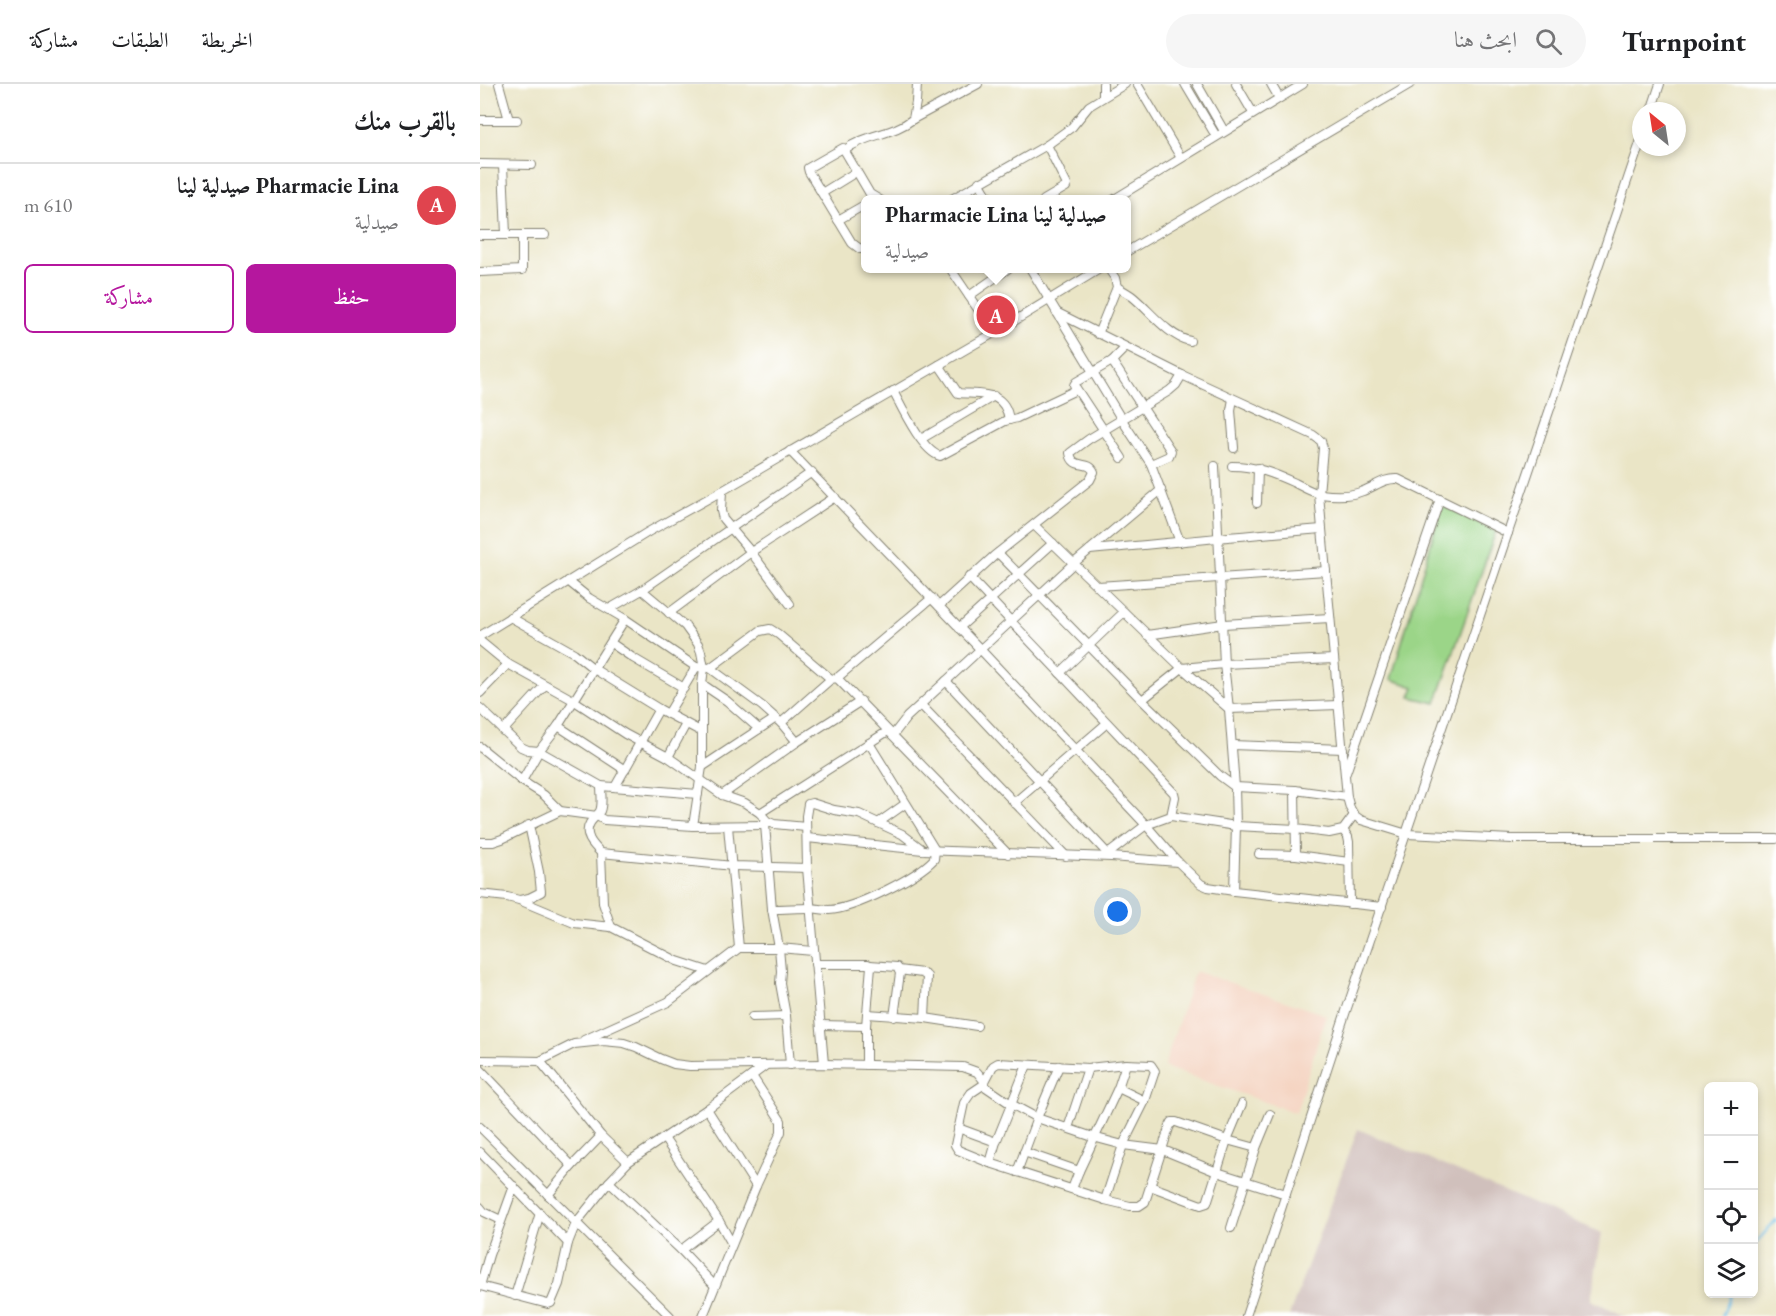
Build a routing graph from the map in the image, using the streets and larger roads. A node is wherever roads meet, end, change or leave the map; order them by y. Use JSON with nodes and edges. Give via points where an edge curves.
{"nodes":[{"id":1,"x":499,"y":84,"type":"edge"},
{"id":2,"x":918,"y":84,"type":"edge"},
{"id":3,"x":978,"y":84,"type":"edge"},
{"id":4,"x":1103,"y":84,"type":"edge"},
{"id":5,"x":1125,"y":84,"type":"edge"},
{"id":6,"x":1137,"y":84,"type":"edge"},
{"id":7,"x":1185,"y":84,"type":"edge"},
{"id":8,"x":1197,"y":84,"type":"edge"},
{"id":9,"x":1236,"y":84,"type":"edge"},
{"id":10,"x":1270,"y":84,"type":"edge"},
{"id":11,"x":1303,"y":84,"type":"edge"},
{"id":12,"x":1410,"y":84,"type":"edge"},
{"id":13,"x":1660,"y":84,"type":"edge"},
{"id":14,"x":1103,"y":96,"type":"junction"},
{"id":15,"x":1279,"y":98,"type":"junction"},
{"id":16,"x":1654,"y":102,"type":"edge"},
{"id":17,"x":1253,"y":113,"type":"junction"},
{"id":18,"x":913,"y":119,"type":"junction"},
{"id":19,"x":480,"y":120,"type":"edge"},
{"id":20,"x":1224,"y":131,"type":"junction"},
{"id":21,"x":1216,"y":136,"type":"junction"},
{"id":22,"x":1047,"y":145,"type":"junction"},
{"id":23,"x":845,"y":150,"type":"junction"},
{"id":24,"x":1636,"y":156,"type":"edge"},
{"id":25,"x":1181,"y":158,"type":"junction"},
{"id":26,"x":480,"y":164,"type":"edge"},
{"id":27,"x":503,"y":165,"type":"junction"},
{"id":28,"x":532,"y":165,"type":"dead end"},
{"id":29,"x":856,"y":172,"type":"junction"},
{"id":30,"x":980,"y":182,"type":"junction"},
{"id":31,"x":822,"y":193,"type":"junction"},
{"id":32,"x":871,"y":195,"type":"edge"},
{"id":33,"x":958,"y":195,"type":"edge"},
{"id":34,"x":987,"y":195,"type":"edge"},
{"id":35,"x":1053,"y":195,"type":"edge"},
{"id":36,"x":1121,"y":195,"type":"edge"},
{"id":37,"x":861,"y":207,"type":"edge"},
{"id":38,"x":838,"y":220,"type":"junction"},
{"id":39,"x":480,"y":235,"type":"edge"},
{"id":40,"x":506,"y":235,"type":"junction"},
{"id":41,"x":522,"y":235,"type":"junction"},
{"id":42,"x":545,"y":235,"type":"dead end"},
{"id":43,"x":1131,"y":247,"type":"edge"},
{"id":44,"x":861,"y":249,"type":"edge"},
{"id":45,"x":480,"y":272,"type":"edge"},
{"id":46,"x":953,"y":273,"type":"edge"},
{"id":47,"x":1002,"y":273,"type":"edge"},
{"id":48,"x":1033,"y":273,"type":"edge"},
{"id":49,"x":1093,"y":273,"type":"edge"},
{"id":50,"x":1112,"y":273,"type":"edge"},
{"id":51,"x":1117,"y":286,"type":"junction"},
{"id":52,"x":969,"y":296,"type":"junction"},
{"id":53,"x":1048,"y":301,"type":"junction"},
{"id":54,"x":1056,"y":312,"type":"junction"},
{"id":55,"x":994,"y":333,"type":"junction"},
{"id":56,"x":1098,"y":334,"type":"junction"},
{"id":57,"x":1190,"y":341,"type":"dead end"},
{"id":58,"x":1125,"y":348,"type":"junction"},
{"id":59,"x":1112,"y":361,"type":"junction"},
{"id":60,"x":939,"y":365,"type":"junction"},
{"id":61,"x":1094,"y":372,"type":"junction"},
{"id":62,"x":1182,"y":375,"type":"junction"},
{"id":63,"x":1076,"y":390,"type":"junction"},
{"id":64,"x":892,"y":391,"type":"junction"},
{"id":65,"x":994,"y":396,"type":"junction"},
{"id":66,"x":1233,"y":399,"type":"junction"},
{"id":67,"x":1142,"y":407,"type":"junction"},
{"id":68,"x":1009,"y":420,"type":"junction"},
{"id":69,"x":1122,"y":420,"type":"junction"},
{"id":70,"x":1104,"y":430,"type":"junction"},
{"id":71,"x":921,"y":439,"type":"junction"},
{"id":72,"x":1234,"y":448,"type":"dead end"},
{"id":73,"x":790,"y":451,"type":"junction"},
{"id":74,"x":1122,"y":458,"type":"dead end"},
{"id":75,"x":1152,"y":464,"type":"junction"},
{"id":76,"x":1215,"y":466,"type":"dead end"},
{"id":77,"x":1232,"y":466,"type":"dead end"},
{"id":78,"x":1258,"y":468,"type":"junction"},
{"id":79,"x":812,"y":472,"type":"junction"},
{"id":80,"x":1161,"y":490,"type":"junction"},
{"id":81,"x":722,"y":491,"type":"junction"},
{"id":82,"x":1319,"y":494,"type":"junction"},
{"id":83,"x":835,"y":497,"type":"junction"},
{"id":84,"x":1440,"y":499,"type":"junction"},
{"id":85,"x":1257,"y":503,"type":"dead end"},
{"id":86,"x":1034,"y":525,"type":"junction"},
{"id":87,"x":731,"y":529,"type":"junction"},
{"id":88,"x":1322,"y":529,"type":"junction"},
{"id":89,"x":1508,"y":533,"type":"junction"},
{"id":90,"x":1218,"y":537,"type":"junction"},
{"id":91,"x":1180,"y":542,"type":"junction"},
{"id":92,"x":1053,"y":543,"type":"junction"},
{"id":93,"x":1089,"y":550,"type":"junction"},
{"id":94,"x":751,"y":552,"type":"junction"},
{"id":95,"x":998,"y":553,"type":"junction"},
{"id":96,"x":1074,"y":562,"type":"junction"},
{"id":97,"x":1326,"y":571,"type":"junction"},
{"id":98,"x":1019,"y":574,"type":"junction"},
{"id":99,"x":969,"y":577,"type":"junction"},
{"id":100,"x":1221,"y":577,"type":"junction"},
{"id":101,"x":568,"y":581,"type":"junction"},
{"id":102,"x":1098,"y":586,"type":"junction"},
{"id":103,"x":642,"y":590,"type":"junction"},
{"id":104,"x":1040,"y":594,"type":"junction"},
{"id":105,"x":932,"y":598,"type":"junction"},
{"id":106,"x":990,"y":600,"type":"junction"},
{"id":107,"x":790,"y":604,"type":"dead end"},
{"id":108,"x":939,"y":606,"type":"junction"},
{"id":109,"x":609,"y":609,"type":"junction"},
{"id":110,"x":1124,"y":612,"type":"junction"},
{"id":111,"x":669,"y":614,"type":"junction"},
{"id":112,"x":510,"y":617,"type":"junction"},
{"id":113,"x":1330,"y":618,"type":"junction"},
{"id":114,"x":625,"y":619,"type":"junction"},
{"id":115,"x":1011,"y":622,"type":"junction"},
{"id":116,"x":1223,"y":624,"type":"junction"},
{"id":117,"x":959,"y":628,"type":"junction"},
{"id":118,"x":1147,"y":634,"type":"junction"},
{"id":119,"x":480,"y":636,"type":"edge"},
{"id":120,"x":480,"y":641,"type":"edge"},
{"id":121,"x":611,"y":643,"type":"junction"},
{"id":122,"x":1089,"y":645,"type":"junction"},
{"id":123,"x":980,"y":649,"type":"junction"},
{"id":124,"x":1334,"y":659,"type":"junction"},
{"id":125,"x":508,"y":664,"type":"junction"},
{"id":126,"x":1224,"y":664,"type":"junction"},
{"id":127,"x":703,"y":668,"type":"junction"},
{"id":128,"x":1182,"y":668,"type":"junction"},
{"id":129,"x":594,"y":669,"type":"junction"},
{"id":130,"x":1060,"y":674,"type":"junction"},
{"id":131,"x":834,"y":679,"type":"junction"},
{"id":132,"x":946,"y":681,"type":"junction"},
{"id":133,"x":702,"y":684,"type":"junction"},
{"id":134,"x":545,"y":685,"type":"junction"},
{"id":135,"x":684,"y":688,"type":"junction"},
{"id":136,"x":480,"y":693,"type":"edge"},
{"id":137,"x":573,"y":700,"type":"junction"},
{"id":138,"x":1142,"y":700,"type":"junction"},
{"id":139,"x":861,"y":701,"type":"junction"},
{"id":140,"x":921,"y":705,"type":"junction"},
{"id":141,"x":1338,"y":705,"type":"junction"},
{"id":142,"x":480,"y":708,"type":"edge"},
{"id":143,"x":659,"y":709,"type":"junction"},
{"id":144,"x":1229,"y":710,"type":"junction"},
{"id":145,"x":668,"y":714,"type":"junction"},
{"id":146,"x":779,"y":720,"type":"junction"},
{"id":147,"x":1107,"y":723,"type":"junction"},
{"id":148,"x":686,"y":724,"type":"junction"},
{"id":149,"x":558,"y":726,"type":"junction"},
{"id":150,"x":759,"y":729,"type":"junction"},
{"id":151,"x":503,"y":731,"type":"junction"},
{"id":152,"x":702,"y":732,"type":"junction"},
{"id":153,"x":891,"y":733,"type":"junction"},
{"id":154,"x":797,"y":742,"type":"junction"},
{"id":155,"x":641,"y":743,"type":"junction"},
{"id":156,"x":869,"y":743,"type":"junction"},
{"id":157,"x":1232,"y":745,"type":"junction"},
{"id":158,"x":480,"y":747,"type":"edge"},
{"id":159,"x":1343,"y":749,"type":"junction"},
{"id":160,"x":1076,"y":750,"type":"junction"},
{"id":161,"x":539,"y":751,"type":"junction"},
{"id":162,"x":668,"y":757,"type":"junction"},
{"id":163,"x":702,"y":767,"type":"junction"},
{"id":164,"x":625,"y":770,"type":"junction"},
{"id":165,"x":1345,"y":776,"type":"junction"},
{"id":166,"x":522,"y":781,"type":"junction"},
{"id":167,"x":700,"y":781,"type":"junction"},
{"id":168,"x":1040,"y":781,"type":"junction"},
{"id":169,"x":601,"y":786,"type":"junction"},
{"id":170,"x":615,"y":787,"type":"junction"},
{"id":171,"x":1235,"y":787,"type":"junction"},
{"id":172,"x":1295,"y":790,"type":"junction"},
{"id":173,"x":698,"y":794,"type":"junction"},
{"id":174,"x":723,"y":795,"type":"junction"},
{"id":175,"x":1347,"y":796,"type":"junction"},
{"id":176,"x":1014,"y":803,"type":"junction"},
{"id":177,"x":905,"y":804,"type":"junction"},
{"id":178,"x":560,"y":811,"type":"junction"},
{"id":179,"x":760,"y":813,"type":"junction"},
{"id":180,"x":1354,"y":815,"type":"junction"},
{"id":181,"x":597,"y":816,"type":"junction"},
{"id":182,"x":1172,"y":816,"type":"junction"},
{"id":183,"x":766,"y":823,"type":"junction"},
{"id":184,"x":878,"y":823,"type":"junction"},
{"id":185,"x":529,"y":825,"type":"junction"},
{"id":186,"x":1146,"y":825,"type":"junction"},
{"id":187,"x":693,"y":826,"type":"junction"},
{"id":188,"x":728,"y":826,"type":"junction"},
{"id":189,"x":1236,"y":826,"type":"junction"},
{"id":190,"x":806,"y":827,"type":"junction"},
{"id":191,"x":1296,"y":829,"type":"junction"},
{"id":192,"x":1343,"y":830,"type":"junction"},
{"id":193,"x":1407,"y":834,"type":"junction"},
{"id":194,"x":807,"y":838,"type":"junction"},
{"id":195,"x":1776,"y":840,"type":"edge"},
{"id":196,"x":480,"y":842,"type":"edge"},
{"id":197,"x":923,"y":850,"type":"junction"},
{"id":198,"x":935,"y":850,"type":"junction"},
{"id":199,"x":601,"y":853,"type":"junction"},
{"id":200,"x":1008,"y":854,"type":"junction"},
{"id":201,"x":1259,"y":854,"type":"dead end"},
{"id":202,"x":1109,"y":855,"type":"junction"},
{"id":203,"x":1296,"y":855,"type":"junction"},
{"id":204,"x":1066,"y":856,"type":"junction"},
{"id":205,"x":1178,"y":862,"type":"junction"},
{"id":206,"x":1349,"y":862,"type":"junction"},
{"id":207,"x":733,"y":866,"type":"junction"},
{"id":208,"x":768,"y":866,"type":"junction"},
{"id":209,"x":807,"y":868,"type":"junction"},
{"id":210,"x":1234,"y":891,"type":"junction"},
{"id":211,"x":480,"y":894,"type":"edge"},
{"id":212,"x":519,"y":900,"type":"junction"},
{"id":213,"x":1350,"y":904,"type":"junction"},
{"id":214,"x":1382,"y":907,"type":"junction"},
{"id":215,"x":810,"y":908,"type":"junction"},
{"id":216,"x":772,"y":909,"type":"junction"},
{"id":217,"x":611,"y":927,"type":"junction"},
{"id":218,"x":739,"y":948,"type":"junction"},
{"id":219,"x":779,"y":948,"type":"junction"},
{"id":220,"x":813,"y":951,"type":"junction"},
{"id":221,"x":816,"y":963,"type":"junction"},
{"id":222,"x":870,"y":965,"type":"junction"},
{"id":223,"x":899,"y":970,"type":"junction"},
{"id":224,"x":708,"y":971,"type":"junction"},
{"id":225,"x":867,"y":1014,"type":"junction"},
{"id":226,"x":786,"y":1016,"type":"junction"},
{"id":227,"x":752,"y":1017,"type":"dead end"},
{"id":228,"x":894,"y":1017,"type":"junction"},
{"id":229,"x":925,"y":1018,"type":"junction"},
{"id":230,"x":821,"y":1025,"type":"junction"},
{"id":231,"x":866,"y":1026,"type":"junction"},
{"id":232,"x":977,"y":1026,"type":"dead end"},
{"id":233,"x":574,"y":1044,"type":"junction"},
{"id":234,"x":480,"y":1060,"type":"edge"},
{"id":235,"x":540,"y":1061,"type":"junction"},
{"id":236,"x":824,"y":1064,"type":"junction"},
{"id":237,"x":1126,"y":1064,"type":"junction"},
{"id":238,"x":790,"y":1065,"type":"junction"},
{"id":239,"x":866,"y":1065,"type":"junction"},
{"id":240,"x":1027,"y":1065,"type":"junction"},
{"id":241,"x":765,"y":1066,"type":"junction"},
{"id":242,"x":1059,"y":1066,"type":"junction"},
{"id":243,"x":1088,"y":1068,"type":"junction"},
{"id":244,"x":480,"y":1069,"type":"edge"},
{"id":245,"x":752,"y":1076,"type":"junction"},
{"id":246,"x":984,"y":1084,"type":"junction"},
{"id":247,"x":1118,"y":1088,"type":"junction"},
{"id":248,"x":1145,"y":1101,"type":"junction"},
{"id":249,"x":1011,"y":1104,"type":"junction"},
{"id":250,"x":1242,"y":1104,"type":"dead end"},
{"id":251,"x":707,"y":1109,"type":"junction"},
{"id":252,"x":1270,"y":1114,"type":"dead end"},
{"id":253,"x":1037,"y":1118,"type":"junction"},
{"id":254,"x":480,"y":1127,"type":"edge"},
{"id":255,"x":958,"y":1128,"type":"junction"},
{"id":256,"x":1068,"y":1128,"type":"junction"},
{"id":257,"x":601,"y":1136,"type":"junction"},
{"id":258,"x":1093,"y":1137,"type":"junction"},
{"id":259,"x":664,"y":1138,"type":"junction"},
{"id":260,"x":1227,"y":1140,"type":"junction"},
{"id":261,"x":996,"y":1142,"type":"junction"},
{"id":262,"x":1123,"y":1145,"type":"junction"},
{"id":263,"x":1257,"y":1148,"type":"junction"},
{"id":264,"x":1163,"y":1150,"type":"junction"},
{"id":265,"x":480,"y":1152,"type":"edge"},
{"id":266,"x":1024,"y":1152,"type":"junction"},
{"id":267,"x":628,"y":1162,"type":"junction"},
{"id":268,"x":990,"y":1163,"type":"junction"},
{"id":269,"x":572,"y":1166,"type":"junction"},
{"id":270,"x":1079,"y":1171,"type":"junction"},
{"id":271,"x":1017,"y":1172,"type":"junction"},
{"id":272,"x":1217,"y":1172,"type":"junction"},
{"id":273,"x":1247,"y":1181,"type":"junction"},
{"id":274,"x":609,"y":1182,"type":"junction"},
{"id":275,"x":514,"y":1186,"type":"junction"},
{"id":276,"x":756,"y":1186,"type":"junction"},
{"id":277,"x":1150,"y":1186,"type":"junction"},
{"id":278,"x":1072,"y":1190,"type":"junction"},
{"id":279,"x":1286,"y":1194,"type":"junction"},
{"id":280,"x":548,"y":1195,"type":"junction"},
{"id":281,"x":1105,"y":1200,"type":"junction"},
{"id":282,"x":481,"y":1210,"type":"edge"},
{"id":283,"x":540,"y":1213,"type":"junction"},
{"id":284,"x":501,"y":1221,"type":"junction"},
{"id":285,"x":719,"y":1221,"type":"junction"},
{"id":286,"x":576,"y":1223,"type":"junction"},
{"id":287,"x":1231,"y":1228,"type":"dead end"},
{"id":288,"x":568,"y":1243,"type":"junction"},
{"id":289,"x":732,"y":1244,"type":"junction"},
{"id":290,"x":681,"y":1250,"type":"junction"},
{"id":291,"x":480,"y":1251,"type":"edge"},
{"id":292,"x":489,"y":1255,"type":"junction"},
{"id":293,"x":480,"y":1286,"type":"edge"},
{"id":294,"x":715,"y":1286,"type":"junction"},
{"id":295,"x":515,"y":1296,"type":"junction"},
{"id":296,"x":670,"y":1316,"type":"edge"},
{"id":297,"x":703,"y":1316,"type":"edge"},
{"id":298,"x":1246,"y":1316,"type":"edge"}],
"edges":[{"from":1,"to":19,"type":"street","via":[[513,120]]},
{"from":2,"to":18,"type":"street"},
{"from":3,"to":18,"type":"street"},
{"from":4,"to":14,"type":"street"},
{"from":5,"to":14,"type":"street"},
{"from":6,"to":25,"type":"street"},
{"from":7,"to":21,"type":"street"},
{"from":8,"to":20,"type":"street"},
{"from":9,"to":17,"type":"street"},
{"from":10,"to":15,"type":"street"},
{"from":11,"to":15,"type":"street"},
{"from":12,"to":43,"type":"street"},
{"from":13,"to":16,"type":"street"},
{"from":14,"to":22,"type":"street"},
{"from":15,"to":17,"type":"street"},
{"from":17,"to":20,"type":"street"},
{"from":18,"to":23,"type":"street","via":[[901,128],[858,141]]},
{"from":20,"to":21,"type":"street"},
{"from":21,"to":25,"type":"street"},
{"from":22,"to":30,"type":"street"},
{"from":22,"to":35,"type":"street","via":[[1067,185]]},
{"from":23,"to":29,"type":"street"},
{"from":23,"to":31,"type":"street","via":[[840,149],[808,168]]},
{"from":24,"to":89,"type":"street"},
{"from":25,"to":36,"type":"street"},
{"from":26,"to":27,"type":"street"},
{"from":27,"to":28,"type":"street"},
{"from":27,"to":40,"type":"street"},
{"from":29,"to":31,"type":"street"},
{"from":29,"to":32,"type":"street"},
{"from":30,"to":33,"type":"street"},
{"from":30,"to":34,"type":"street"},
{"from":31,"to":38,"type":"street"},
{"from":37,"to":38,"type":"street"},
{"from":38,"to":44,"type":"street","via":[[855,246]]},
{"from":39,"to":40,"type":"street"},
{"from":40,"to":41,"type":"street"},
{"from":41,"to":42,"type":"street"},
{"from":41,"to":45,"type":"street","via":[[522,270]]},
{"from":46,"to":52,"type":"street"},
{"from":47,"to":52,"type":"street"},
{"from":48,"to":53,"type":"street"},
{"from":49,"to":53,"type":"street"},
{"from":50,"to":51,"type":"street"},
{"from":51,"to":56,"type":"street"},
{"from":51,"to":57,"type":"street","via":[[1170,331]]},
{"from":52,"to":55,"type":"street"},
{"from":53,"to":54,"type":"street"},
{"from":53,"to":55,"type":"street"},
{"from":54,"to":56,"type":"street"},
{"from":54,"to":61,"type":"street"},
{"from":55,"to":60,"type":"street"},
{"from":56,"to":58,"type":"street"},
{"from":58,"to":59,"type":"street"},
{"from":58,"to":62,"type":"street"},
{"from":59,"to":61,"type":"street"},
{"from":59,"to":67,"type":"street"},
{"from":60,"to":64,"type":"street"},
{"from":60,"to":65,"type":"street","via":[[958,393]]},
{"from":61,"to":63,"type":"street","via":[[1076,382]]},
{"from":61,"to":69,"type":"street"},
{"from":62,"to":66,"type":"street"},
{"from":62,"to":67,"type":"street","via":[[1173,389]]},
{"from":63,"to":68,"type":"street"},
{"from":63,"to":70,"type":"street"},
{"from":64,"to":71,"type":"street"},
{"from":64,"to":73,"type":"street"},
{"from":65,"to":68,"type":"street","via":[[1004,403]]},
{"from":65,"to":71,"type":"street"},
{"from":66,"to":72,"type":"street"},
{"from":66,"to":82,"type":"street","via":[[1321,441]]},
{"from":67,"to":69,"type":"street"},
{"from":67,"to":75,"type":"street","via":[[1171,451]]},
{"from":68,"to":71,"type":"street","via":[[940,456]]},
{"from":69,"to":70,"type":"street"},
{"from":69,"to":75,"type":"street"},
{"from":70,"to":74,"type":"street"},
{"from":70,"to":86,"type":"street","via":[[1070,453],[1075,463],[1091,467],[1093,476]]},
{"from":73,"to":79,"type":"street"},
{"from":73,"to":81,"type":"street"},
{"from":75,"to":80,"type":"street"},
{"from":76,"to":90,"type":"street"},
{"from":77,"to":78,"type":"street"},
{"from":78,"to":82,"type":"street"},
{"from":78,"to":85,"type":"street"},
{"from":79,"to":83,"type":"street"},
{"from":79,"to":87,"type":"street"},
{"from":80,"to":91,"type":"street"},
{"from":80,"to":93,"type":"street"},
{"from":81,"to":87,"type":"street","via":[[722,516]]},
{"from":81,"to":101,"type":"street"},
{"from":82,"to":84,"type":"street","via":[[1355,494],[1394,479]]},
{"from":82,"to":88,"type":"street"},
{"from":83,"to":94,"type":"street"},
{"from":83,"to":105,"type":"street"},
{"from":84,"to":89,"type":"street"},
{"from":84,"to":165,"type":"street"},
{"from":86,"to":92,"type":"street"},
{"from":86,"to":95,"type":"street"},
{"from":87,"to":94,"type":"street"},
{"from":87,"to":103,"type":"street"},
{"from":88,"to":90,"type":"street"},
{"from":88,"to":97,"type":"street"},
{"from":89,"to":193,"type":"street"},
{"from":90,"to":91,"type":"street"},
{"from":90,"to":100,"type":"street"},
{"from":91,"to":93,"type":"street"},
{"from":92,"to":96,"type":"street"},
{"from":92,"to":98,"type":"street"},
{"from":93,"to":96,"type":"street"},
{"from":94,"to":107,"type":"street"},
{"from":94,"to":111,"type":"street"},
{"from":95,"to":98,"type":"street"},
{"from":95,"to":99,"type":"street"},
{"from":96,"to":102,"type":"street"},
{"from":96,"to":104,"type":"street"},
{"from":97,"to":100,"type":"street"},
{"from":97,"to":113,"type":"street"},
{"from":98,"to":104,"type":"street"},
{"from":98,"to":106,"type":"street"},
{"from":99,"to":106,"type":"street"},
{"from":99,"to":108,"type":"street"},
{"from":100,"to":102,"type":"street"},
{"from":100,"to":116,"type":"street"},
{"from":101,"to":109,"type":"street"},
{"from":101,"to":112,"type":"street"},
{"from":102,"to":110,"type":"street"},
{"from":103,"to":109,"type":"street"},
{"from":103,"to":111,"type":"street"},
{"from":104,"to":115,"type":"street"},
{"from":104,"to":122,"type":"street"},
{"from":105,"to":108,"type":"street"},
{"from":105,"to":131,"type":"street"},
{"from":106,"to":115,"type":"street"},
{"from":106,"to":117,"type":"street"},
{"from":108,"to":117,"type":"street"},
{"from":109,"to":114,"type":"street"},
{"from":110,"to":118,"type":"street"},
{"from":110,"to":122,"type":"street"},
{"from":111,"to":127,"type":"street","via":[[693,635]]},
{"from":112,"to":119,"type":"street"},
{"from":112,"to":129,"type":"street","via":[[574,653]]},
{"from":113,"to":116,"type":"street"},
{"from":113,"to":124,"type":"street"},
{"from":114,"to":121,"type":"street"},
{"from":114,"to":127,"type":"street"},
{"from":115,"to":123,"type":"street"},
{"from":115,"to":130,"type":"street"},
{"from":116,"to":118,"type":"street"},
{"from":116,"to":126,"type":"street"},
{"from":117,"to":123,"type":"street"},
{"from":118,"to":128,"type":"street"},
{"from":120,"to":125,"type":"street"},
{"from":121,"to":129,"type":"street"},
{"from":121,"to":135,"type":"street"},
{"from":122,"to":130,"type":"street"},
{"from":122,"to":138,"type":"street"},
{"from":123,"to":132,"type":"street"},
{"from":123,"to":160,"type":"street"},
{"from":124,"to":126,"type":"street"},
{"from":124,"to":141,"type":"street"},
{"from":125,"to":134,"type":"street"},
{"from":125,"to":136,"type":"street"},
{"from":126,"to":128,"type":"street"},
{"from":126,"to":144,"type":"street"},
{"from":127,"to":131,"type":"street","via":[[760,631],[770,629]]},
{"from":127,"to":133,"type":"street"},
{"from":127,"to":135,"type":"street"},
{"from":127,"to":146,"type":"street"},
{"from":128,"to":138,"type":"street"},
{"from":128,"to":144,"type":"street"},
{"from":129,"to":137,"type":"street"},
{"from":129,"to":143,"type":"street"},
{"from":130,"to":147,"type":"street"},
{"from":131,"to":139,"type":"street"},
{"from":131,"to":146,"type":"street"},
{"from":132,"to":140,"type":"street"},
{"from":132,"to":168,"type":"street"},
{"from":133,"to":150,"type":"street"},
{"from":133,"to":152,"type":"street"},
{"from":134,"to":137,"type":"street"},
{"from":134,"to":151,"type":"street"},
{"from":135,"to":145,"type":"street"},
{"from":137,"to":149,"type":"street"},
{"from":137,"to":155,"type":"street"},
{"from":138,"to":171,"type":"street"},
{"from":139,"to":153,"type":"street"},
{"from":139,"to":154,"type":"street"},
{"from":140,"to":153,"type":"street"},
{"from":140,"to":176,"type":"street"},
{"from":141,"to":144,"type":"street"},
{"from":141,"to":159,"type":"street"},
{"from":142,"to":151,"type":"street"},
{"from":143,"to":145,"type":"street"},
{"from":143,"to":155,"type":"street"},
{"from":144,"to":157,"type":"street"},
{"from":145,"to":148,"type":"street"},
{"from":146,"to":150,"type":"street"},
{"from":146,"to":154,"type":"street"},
{"from":147,"to":160,"type":"street"},
{"from":147,"to":182,"type":"street","via":[[1174,793]]},
{"from":148,"to":152,"type":"street"},
{"from":148,"to":162,"type":"street"},
{"from":149,"to":161,"type":"street"},
{"from":149,"to":164,"type":"street"},
{"from":150,"to":163,"type":"street"},
{"from":151,"to":161,"type":"street","via":[[521,747]]},
{"from":152,"to":163,"type":"street"},
{"from":153,"to":156,"type":"street"},
{"from":153,"to":200,"type":"street"},
{"from":154,"to":174,"type":"street"},
{"from":155,"to":162,"type":"street"},
{"from":155,"to":164,"type":"street"},
{"from":156,"to":177,"type":"street"},
{"from":156,"to":179,"type":"street"},
{"from":157,"to":159,"type":"street"},
{"from":157,"to":171,"type":"street"},
{"from":158,"to":166,"type":"street"},
{"from":159,"to":165,"type":"street"},
{"from":160,"to":168,"type":"street"},
{"from":160,"to":186,"type":"street"},
{"from":161,"to":166,"type":"street"},
{"from":161,"to":169,"type":"street"},
{"from":162,"to":167,"type":"street"},
{"from":163,"to":167,"type":"street"},
{"from":164,"to":170,"type":"street"},
{"from":165,"to":175,"type":"street"},
{"from":166,"to":178,"type":"street"},
{"from":167,"to":173,"type":"street"},
{"from":167,"to":174,"type":"street"},
{"from":168,"to":176,"type":"street"},
{"from":168,"to":202,"type":"street"},
{"from":169,"to":170,"type":"street"},
{"from":169,"to":181,"type":"street"},
{"from":170,"to":173,"type":"street"},
{"from":171,"to":172,"type":"street"},
{"from":171,"to":189,"type":"street"},
{"from":172,"to":175,"type":"street"},
{"from":172,"to":191,"type":"street"},
{"from":173,"to":187,"type":"street"},
{"from":174,"to":179,"type":"street"},
{"from":175,"to":180,"type":"street"},
{"from":176,"to":204,"type":"street"},
{"from":177,"to":184,"type":"street"},
{"from":177,"to":198,"type":"street"},
{"from":178,"to":181,"type":"street"},
{"from":178,"to":185,"type":"street"},
{"from":179,"to":183,"type":"street"},
{"from":180,"to":192,"type":"street"},
{"from":180,"to":193,"type":"street","via":[[1370,824]]},
{"from":181,"to":187,"type":"street","via":[[604,820]]},
{"from":181,"to":199,"type":"street","via":[[588,831],[592,844]]},
{"from":182,"to":186,"type":"street"},
{"from":182,"to":189,"type":"street"},
{"from":183,"to":188,"type":"street"},
{"from":183,"to":190,"type":"street"},
{"from":183,"to":208,"type":"street"},
{"from":184,"to":190,"type":"street","via":[[859,814],[812,803],[807,807]]},
{"from":184,"to":197,"type":"street"},
{"from":185,"to":196,"type":"street","via":[[502,839]]},
{"from":185,"to":212,"type":"street","via":[[542,892]]},
{"from":186,"to":202,"type":"street"},
{"from":186,"to":205,"type":"street"},
{"from":187,"to":188,"type":"street"},
{"from":188,"to":207,"type":"street"},
{"from":189,"to":191,"type":"street"},
{"from":189,"to":210,"type":"street"},
{"from":190,"to":194,"type":"street"},
{"from":191,"to":192,"type":"street"},
{"from":191,"to":203,"type":"street"},
{"from":192,"to":206,"type":"street","via":[[1348,837]]},
{"from":193,"to":195,"type":"street","via":[[1512,839]]},
{"from":193,"to":214,"type":"street"},
{"from":194,"to":197,"type":"street"},
{"from":194,"to":209,"type":"street"},
{"from":197,"to":198,"type":"street"},
{"from":198,"to":200,"type":"street"},
{"from":198,"to":215,"type":"street","via":[[934,859],[919,872],[869,898],[830,910]]},
{"from":199,"to":207,"type":"street"},
{"from":199,"to":217,"type":"street","via":[[602,896]]},
{"from":200,"to":204,"type":"street"},
{"from":201,"to":203,"type":"street"},
{"from":202,"to":204,"type":"street"},
{"from":202,"to":205,"type":"street"},
{"from":203,"to":206,"type":"street"},
{"from":205,"to":210,"type":"street","via":[[1201,884]]},
{"from":206,"to":213,"type":"street"},
{"from":207,"to":208,"type":"street"},
{"from":207,"to":218,"type":"street"},
{"from":208,"to":209,"type":"street"},
{"from":208,"to":216,"type":"street"},
{"from":209,"to":215,"type":"street"},
{"from":210,"to":213,"type":"street"},
{"from":211,"to":212,"type":"street"},
{"from":212,"to":217,"type":"street","via":[[574,923]]},
{"from":213,"to":214,"type":"street"},
{"from":214,"to":279,"type":"street"},
{"from":215,"to":216,"type":"street"},
{"from":215,"to":220,"type":"street"},
{"from":216,"to":219,"type":"street"},
{"from":217,"to":224,"type":"street","via":[[677,961]]},
{"from":218,"to":219,"type":"street"},
{"from":218,"to":224,"type":"street"},
{"from":219,"to":220,"type":"street"},
{"from":219,"to":226,"type":"street"},
{"from":220,"to":221,"type":"street"},
{"from":221,"to":222,"type":"street"},
{"from":221,"to":230,"type":"street"},
{"from":222,"to":223,"type":"street"},
{"from":222,"to":225,"type":"street"},
{"from":223,"to":228,"type":"street"},
{"from":223,"to":229,"type":"street","via":[[927,976]]},
{"from":224,"to":233,"type":"street","via":[[668,1002]]},
{"from":225,"to":228,"type":"street"},
{"from":225,"to":231,"type":"street"},
{"from":226,"to":227,"type":"street"},
{"from":226,"to":238,"type":"street"},
{"from":228,"to":229,"type":"street"},
{"from":229,"to":232,"type":"street"},
{"from":230,"to":231,"type":"street"},
{"from":230,"to":236,"type":"street"},
{"from":231,"to":239,"type":"street"},
{"from":233,"to":235,"type":"street"},
{"from":233,"to":241,"type":"street","via":[[624,1043],[668,1062],[690,1066]]},
{"from":234,"to":235,"type":"street"},
{"from":235,"to":257,"type":"street"},
{"from":236,"to":238,"type":"street"},
{"from":236,"to":239,"type":"street"},
{"from":237,"to":243,"type":"street"},
{"from":237,"to":247,"type":"street"},
{"from":237,"to":248,"type":"street","via":[[1154,1067]]},
{"from":238,"to":241,"type":"street"},
{"from":239,"to":246,"type":"street","via":[[963,1067],[977,1072]]},
{"from":240,"to":242,"type":"street"},
{"from":240,"to":246,"type":"street","via":[[998,1063]]},
{"from":240,"to":249,"type":"street"},
{"from":241,"to":245,"type":"street"},
{"from":242,"to":243,"type":"street"},
{"from":242,"to":253,"type":"street"},
{"from":243,"to":256,"type":"street"},
{"from":244,"to":269,"type":"street"},
{"from":245,"to":251,"type":"street"},
{"from":245,"to":276,"type":"street","via":[[782,1126]]},
{"from":246,"to":249,"type":"street"},
{"from":246,"to":255,"type":"street","via":[[967,1097]]},
{"from":247,"to":248,"type":"street"},
{"from":247,"to":258,"type":"street"},
{"from":248,"to":262,"type":"street"},
{"from":249,"to":253,"type":"street"},
{"from":249,"to":261,"type":"street"},
{"from":250,"to":260,"type":"street"},
{"from":251,"to":259,"type":"street"},
{"from":251,"to":276,"type":"street"},
{"from":252,"to":263,"type":"street"},
{"from":253,"to":256,"type":"street"},
{"from":253,"to":266,"type":"street"},
{"from":254,"to":280,"type":"street"},
{"from":255,"to":261,"type":"street"},
{"from":255,"to":268,"type":"street","via":[[956,1149]]},
{"from":256,"to":258,"type":"street"},
{"from":257,"to":267,"type":"street"},
{"from":257,"to":269,"type":"street"},
{"from":258,"to":262,"type":"street"},
{"from":258,"to":270,"type":"street"},
{"from":259,"to":267,"type":"street"},
{"from":259,"to":285,"type":"street"},
{"from":260,"to":263,"type":"street"},
{"from":260,"to":264,"type":"street","via":[[1176,1122],[1171,1124]]},
{"from":260,"to":272,"type":"street"},
{"from":261,"to":268,"type":"street"},
{"from":262,"to":264,"type":"street"},
{"from":262,"to":281,"type":"street"},
{"from":263,"to":273,"type":"street"},
{"from":264,"to":272,"type":"street"},
{"from":264,"to":277,"type":"street"},
{"from":265,"to":275,"type":"street"},
{"from":266,"to":270,"type":"street"},
{"from":266,"to":271,"type":"street"},
{"from":267,"to":274,"type":"street"},
{"from":268,"to":271,"type":"street"},
{"from":269,"to":280,"type":"street"},
{"from":270,"to":278,"type":"street"},
{"from":271,"to":278,"type":"street"},
{"from":272,"to":273,"type":"street"},
{"from":272,"to":277,"type":"street","via":[[1207,1203],[1201,1206]]},
{"from":273,"to":279,"type":"street"},
{"from":273,"to":287,"type":"street"},
{"from":274,"to":286,"type":"street"},
{"from":274,"to":290,"type":"street"},
{"from":275,"to":283,"type":"street"},
{"from":275,"to":284,"type":"street"},
{"from":276,"to":289,"type":"street"},
{"from":277,"to":281,"type":"street","via":[[1145,1202],[1139,1206]]},
{"from":278,"to":281,"type":"street"},
{"from":279,"to":298,"type":"street"},
{"from":280,"to":286,"type":"street"},
{"from":282,"to":284,"type":"street"},
{"from":283,"to":288,"type":"street"},
{"from":283,"to":295,"type":"street"},
{"from":284,"to":292,"type":"street"},
{"from":285,"to":289,"type":"street"},
{"from":285,"to":290,"type":"street"},
{"from":286,"to":288,"type":"street"},
{"from":286,"to":296,"type":"street"},
{"from":288,"to":295,"type":"street","via":[[553,1301],[548,1304]]},
{"from":289,"to":294,"type":"street"},
{"from":290,"to":294,"type":"street"},
{"from":291,"to":292,"type":"street"},
{"from":292,"to":293,"type":"street"},
{"from":293,"to":295,"type":"street"},
{"from":294,"to":297,"type":"street"}]}
